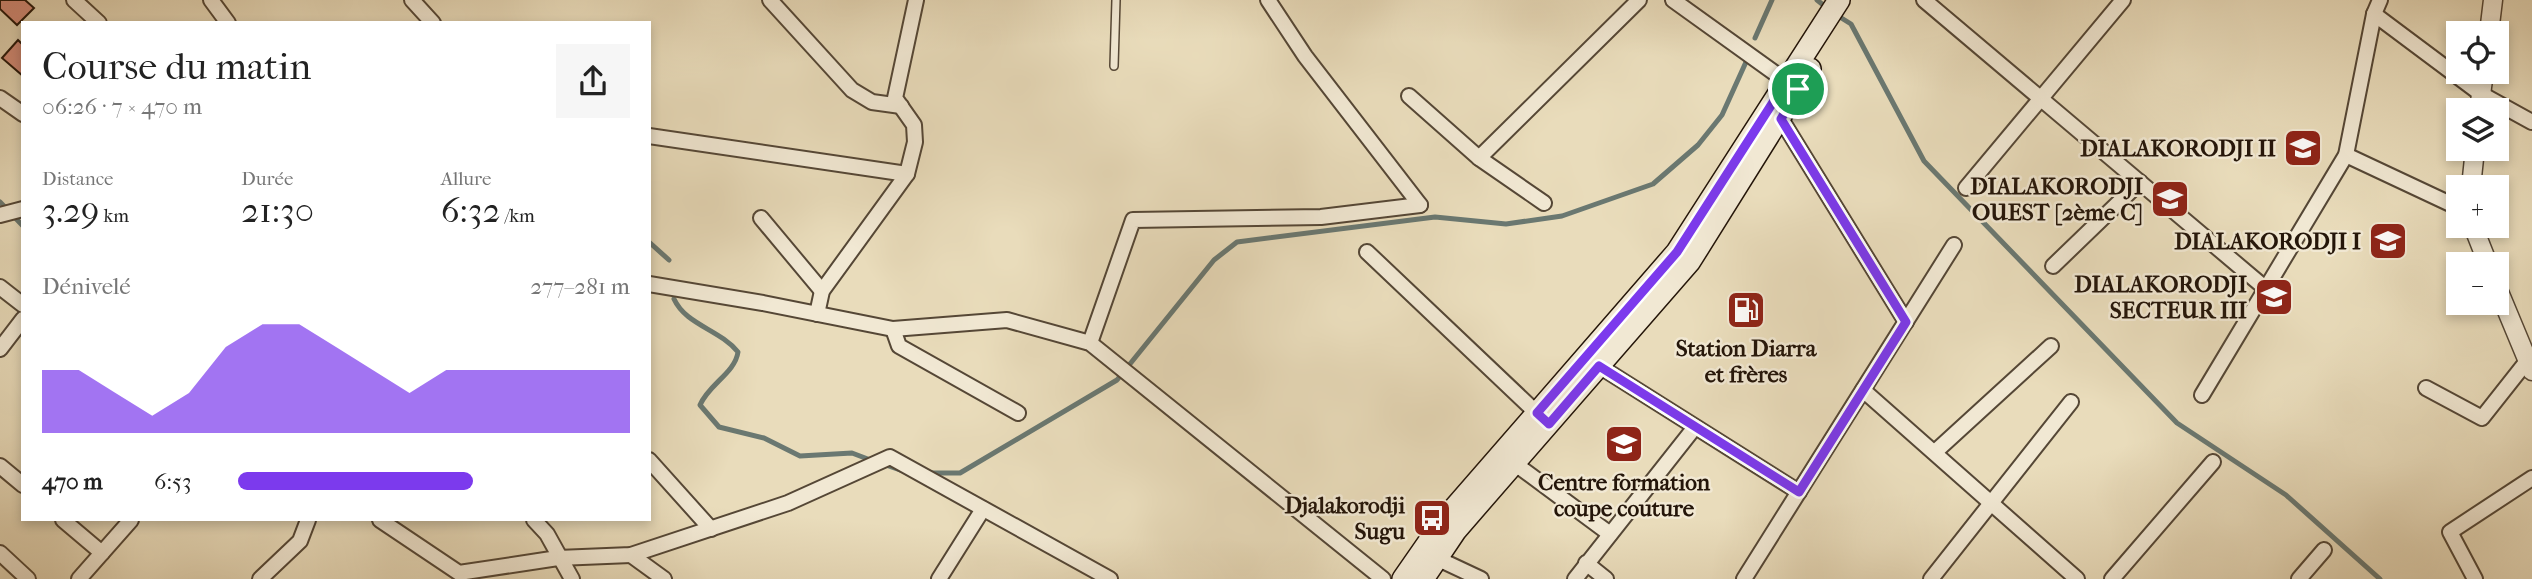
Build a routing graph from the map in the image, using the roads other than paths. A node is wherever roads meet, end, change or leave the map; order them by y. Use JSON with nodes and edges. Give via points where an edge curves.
{"nodes":[{"id":1,"x":74,"y":0,"type":"edge"},
{"id":2,"x":211,"y":0,"type":"edge"},
{"id":3,"x":770,"y":0,"type":"edge"},
{"id":4,"x":916,"y":0,"type":"edge"},
{"id":5,"x":1116,"y":0,"type":"edge"},
{"id":6,"x":1268,"y":0,"type":"edge"},
{"id":7,"x":1639,"y":0,"type":"edge"},
{"id":8,"x":1673,"y":0,"type":"edge"},
{"id":9,"x":1924,"y":0,"type":"edge"},
{"id":10,"x":2493,"y":0,"type":"edge"},
{"id":11,"x":1847,"y":1,"type":"edge"},
{"id":12,"x":2118,"y":2,"type":"edge"},
{"id":13,"x":419,"y":3,"type":"edge"},
{"id":14,"x":2377,"y":7,"type":"edge"},
{"id":15,"x":97,"y":21,"type":"edge"},
{"id":16,"x":227,"y":21,"type":"edge"},
{"id":17,"x":432,"y":21,"type":"edge"},
{"id":18,"x":2490,"y":21,"type":"edge"},
{"id":19,"x":1114,"y":66,"type":"dead end"},
{"id":20,"x":1792,"y":85,"type":"junction"},
{"id":21,"x":1409,"y":96,"type":"dead end"},
{"id":22,"x":0,"y":98,"type":"edge"},
{"id":23,"x":2476,"y":98,"type":"edge"},
{"id":24,"x":2041,"y":99,"type":"junction"},
{"id":25,"x":901,"y":106,"type":"junction"},
{"id":26,"x":21,"y":113,"type":"edge"},
{"id":27,"x":2509,"y":113,"type":"edge"},
{"id":28,"x":1774,"y":115,"type":"junction"},
{"id":29,"x":2532,"y":122,"type":"edge"},
{"id":30,"x":651,"y":136,"type":"edge"},
{"id":31,"x":2346,"y":155,"type":"junction"},
{"id":32,"x":1479,"y":158,"type":"junction"},
{"id":33,"x":907,"y":174,"type":"junction"},
{"id":34,"x":2140,"y":182,"type":"junction"},
{"id":35,"x":1966,"y":188,"type":"dead end"},
{"id":36,"x":2446,"y":202,"type":"edge"},
{"id":37,"x":1544,"y":203,"type":"dead end"},
{"id":38,"x":21,"y":210,"type":"edge"},
{"id":39,"x":0,"y":215,"type":"edge"},
{"id":40,"x":761,"y":218,"type":"dead end"},
{"id":41,"x":1954,"y":245,"type":"dead end"},
{"id":42,"x":1367,"y":252,"type":"dead end"},
{"id":43,"x":2053,"y":266,"type":"dead end"},
{"id":44,"x":651,"y":284,"type":"edge"},
{"id":45,"x":0,"y":287,"type":"edge"},
{"id":46,"x":2265,"y":288,"type":"junction"},
{"id":47,"x":822,"y":291,"type":"junction"},
{"id":48,"x":21,"y":303,"type":"edge"},
{"id":49,"x":817,"y":314,"type":"junction"},
{"id":50,"x":2508,"y":315,"type":"edge"},
{"id":51,"x":21,"y":322,"type":"edge"},
{"id":52,"x":1906,"y":322,"type":"junction"},
{"id":53,"x":893,"y":329,"type":"junction"},
{"id":54,"x":1090,"y":343,"type":"junction"},
{"id":55,"x":2051,"y":346,"type":"dead end"},
{"id":56,"x":0,"y":349,"type":"edge"},
{"id":57,"x":1599,"y":366,"type":"junction"},
{"id":58,"x":2529,"y":366,"type":"edge"},
{"id":59,"x":2426,"y":388,"type":"dead end"},
{"id":60,"x":1863,"y":390,"type":"junction"},
{"id":61,"x":2202,"y":396,"type":"dead end"},
{"id":62,"x":2071,"y":402,"type":"dead end"},
{"id":63,"x":1018,"y":413,"type":"dead end"},
{"id":64,"x":1543,"y":418,"type":"junction"},
{"id":65,"x":1695,"y":427,"type":"junction"},
{"id":66,"x":1934,"y":452,"type":"junction"},
{"id":67,"x":651,"y":462,"type":"edge"},
{"id":68,"x":2213,"y":462,"type":"dead end"},
{"id":69,"x":1514,"y":463,"type":"junction"},
{"id":70,"x":0,"y":466,"type":"edge"},
{"id":71,"x":2532,"y":478,"type":"edge"},
{"id":72,"x":21,"y":483,"type":"edge"},
{"id":73,"x":1799,"y":492,"type":"junction"},
{"id":74,"x":1991,"y":503,"type":"junction"},
{"id":75,"x":983,"y":509,"type":"junction"},
{"id":76,"x":64,"y":521,"type":"edge"},
{"id":77,"x":130,"y":521,"type":"edge"},
{"id":78,"x":308,"y":521,"type":"edge"},
{"id":79,"x":381,"y":521,"type":"edge"},
{"id":80,"x":535,"y":521,"type":"edge"},
{"id":81,"x":710,"y":528,"type":"junction"},
{"id":82,"x":1610,"y":534,"type":"junction"},
{"id":83,"x":2324,"y":550,"type":"dead end"},
{"id":84,"x":0,"y":553,"type":"edge"},
{"id":85,"x":102,"y":553,"type":"junction"},
{"id":86,"x":631,"y":555,"type":"junction"},
{"id":87,"x":1429,"y":555,"type":"junction"},
{"id":88,"x":558,"y":558,"type":"junction"},
{"id":89,"x":523,"y":564,"type":"junction"},
{"id":90,"x":1586,"y":564,"type":"junction"},
{"id":91,"x":268,"y":576,"type":"edge"},
{"id":92,"x":28,"y":579,"type":"edge"},
{"id":93,"x":79,"y":579,"type":"edge"},
{"id":94,"x":510,"y":579,"type":"edge"},
{"id":95,"x":572,"y":579,"type":"edge"},
{"id":96,"x":664,"y":579,"type":"edge"},
{"id":97,"x":939,"y":579,"type":"edge"},
{"id":98,"x":1110,"y":579,"type":"edge"},
{"id":99,"x":1383,"y":579,"type":"edge"},
{"id":100,"x":1403,"y":579,"type":"edge"},
{"id":101,"x":1423,"y":579,"type":"edge"},
{"id":102,"x":1481,"y":579,"type":"edge"},
{"id":103,"x":1575,"y":579,"type":"edge"},
{"id":104,"x":1606,"y":579,"type":"edge"},
{"id":105,"x":1744,"y":579,"type":"edge"},
{"id":106,"x":1930,"y":579,"type":"edge"},
{"id":107,"x":2077,"y":579,"type":"edge"},
{"id":108,"x":2112,"y":579,"type":"edge"},
{"id":109,"x":2300,"y":579,"type":"edge"},
{"id":110,"x":2475,"y":579,"type":"edge"}],
"edges":[{"from":1,"to":15,"type":"street"},
{"from":2,"to":16,"type":"street"},
{"from":3,"to":25,"type":"street","via":[[852,90],[873,102]]},
{"from":4,"to":25,"type":"street","via":[[895,98]]},
{"from":5,"to":19,"type":"lane"},
{"from":6,"to":54,"type":"street","via":[[1305,56],[1420,205],[1321,217],[1133,220]]},
{"from":7,"to":32,"type":"street"},
{"from":8,"to":20,"type":"street"},
{"from":9,"to":24,"type":"street"},
{"from":10,"to":18,"type":"street"},
{"from":11,"to":20,"type":"main road"},
{"from":12,"to":24,"type":"street"},
{"from":13,"to":17,"type":"street"},
{"from":14,"to":23,"type":"street"},
{"from":14,"to":31,"type":"street"},
{"from":20,"to":28,"type":"main road"},
{"from":21,"to":32,"type":"street"},
{"from":22,"to":26,"type":"street"},
{"from":24,"to":34,"type":"street"},
{"from":24,"to":35,"type":"street"},
{"from":25,"to":33,"type":"street","via":[[914,125]]},
{"from":27,"to":29,"type":"street"},
{"from":28,"to":52,"type":"street"},
{"from":28,"to":57,"type":"main road","via":[[1690,261]]},
{"from":28,"to":64,"type":"main road","via":[[1677,252]]},
{"from":30,"to":33,"type":"street"},
{"from":31,"to":36,"type":"street"},
{"from":31,"to":46,"type":"street"},
{"from":32,"to":37,"type":"street"},
{"from":33,"to":47,"type":"street"},
{"from":34,"to":43,"type":"street"},
{"from":34,"to":46,"type":"street"},
{"from":38,"to":39,"type":"street"},
{"from":40,"to":47,"type":"street"},
{"from":41,"to":52,"type":"street"},
{"from":42,"to":64,"type":"street"},
{"from":44,"to":49,"type":"street"},
{"from":45,"to":48,"type":"street"},
{"from":46,"to":61,"type":"street"},
{"from":47,"to":49,"type":"street"},
{"from":49,"to":53,"type":"street"},
{"from":50,"to":58,"type":"street"},
{"from":51,"to":56,"type":"street"},
{"from":52,"to":60,"type":"street"},
{"from":53,"to":54,"type":"street","via":[[1007,320]]},
{"from":53,"to":63,"type":"street","via":[[899,346]]},
{"from":54,"to":99,"type":"street"},
{"from":55,"to":66,"type":"street"},
{"from":57,"to":64,"type":"main road"},
{"from":57,"to":65,"type":"street"},
{"from":58,"to":59,"type":"street","via":[[2482,418]]},
{"from":60,"to":66,"type":"street"},
{"from":60,"to":73,"type":"street"},
{"from":62,"to":74,"type":"street"},
{"from":64,"to":69,"type":"main road"},
{"from":64,"to":87,"type":"main road","via":[[1444,520]]},
{"from":65,"to":73,"type":"street"},
{"from":65,"to":82,"type":"street"},
{"from":66,"to":74,"type":"street"},
{"from":67,"to":81,"type":"street"},
{"from":68,"to":108,"type":"street"},
{"from":69,"to":82,"type":"street"},
{"from":69,"to":87,"type":"main road"},
{"from":70,"to":72,"type":"street"},
{"from":71,"to":110,"type":"street","via":[[2450,532]]},
{"from":73,"to":105,"type":"street"},
{"from":74,"to":106,"type":"street"},
{"from":74,"to":107,"type":"street"},
{"from":75,"to":81,"type":"street","via":[[890,457],[788,503]]},
{"from":75,"to":97,"type":"street"},
{"from":75,"to":98,"type":"street"},
{"from":76,"to":85,"type":"street"},
{"from":77,"to":85,"type":"street"},
{"from":78,"to":91,"type":"street","via":[[300,541]]},
{"from":79,"to":89,"type":"street","via":[[459,573]]},
{"from":80,"to":88,"type":"street"},
{"from":81,"to":86,"type":"street"},
{"from":82,"to":90,"type":"street"},
{"from":83,"to":109,"type":"street"},
{"from":84,"to":92,"type":"street"},
{"from":85,"to":93,"type":"street"},
{"from":86,"to":88,"type":"street"},
{"from":86,"to":96,"type":"street"},
{"from":87,"to":100,"type":"main road"},
{"from":87,"to":101,"type":"main road"},
{"from":87,"to":102,"type":"street"},
{"from":88,"to":89,"type":"street"},
{"from":88,"to":95,"type":"street"},
{"from":89,"to":94,"type":"street"},
{"from":90,"to":103,"type":"street"},
{"from":90,"to":104,"type":"street"}]}
